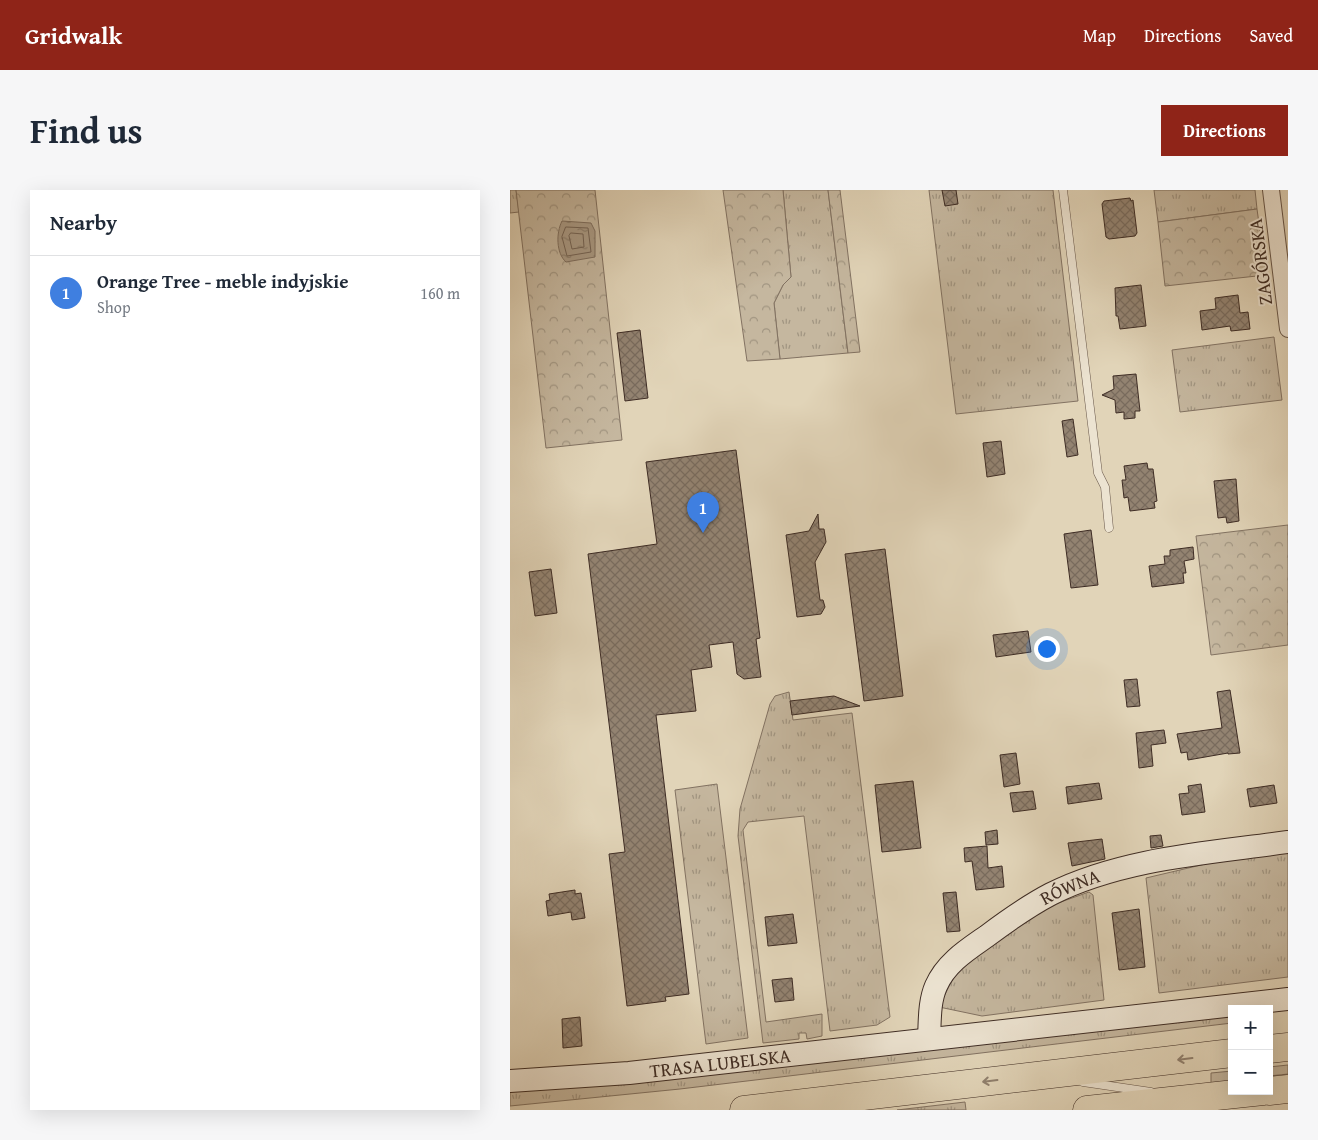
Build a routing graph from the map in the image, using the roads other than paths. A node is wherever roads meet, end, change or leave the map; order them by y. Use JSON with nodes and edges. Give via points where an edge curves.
{"nodes":[{"id":1,"x":1062,"y":190,"type":"edge"},
{"id":2,"x":1271,"y":190,"type":"edge"},
{"id":3,"x":1288,"y":329,"type":"edge"},
{"id":4,"x":1109,"y":528,"type":"dead end"},
{"id":5,"x":1288,"y":842,"type":"edge"},
{"id":6,"x":1288,"y":999,"type":"edge"},
{"id":7,"x":929,"y":1038,"type":"junction"},
{"id":8,"x":1288,"y":1047,"type":"edge"},
{"id":9,"x":1273,"y":1049,"type":"edge"},
{"id":10,"x":1228,"y":1054,"type":"edge"},
{"id":11,"x":1039,"y":1076,"type":"junction"},
{"id":12,"x":510,"y":1081,"type":"edge"},
{"id":13,"x":1288,"y":1089,"type":"edge"},
{"id":14,"x":1273,"y":1091,"type":"edge"},
{"id":15,"x":1228,"y":1094,"type":"edge"},
{"id":16,"x":1192,"y":1098,"type":"junction"},
{"id":17,"x":744,"y":1110,"type":"edge"},
{"id":18,"x":1087,"y":1110,"type":"edge"}],
"edges":[{"from":1,"to":4,"type":"lane","via":[[1098,474],[1105,487]]},
{"from":2,"to":3,"type":"street","name":"ZAGÓRSKA"},
{"from":5,"to":7,"type":"street","name":"RÓWNA","via":[[1126,868],[1052,894],[1008,920],[941,975],[932,998]]},
{"from":6,"to":7,"type":"street","name":"TRASA LUBELSKA"},
{"from":7,"to":12,"type":"street","name":"TRASA LUBELSKA","via":[[629,1073]]},
{"from":8,"to":9,"type":"highway"},
{"from":10,"to":11,"type":"highway","one_way":true},
{"from":11,"to":16,"type":"lane"},
{"from":11,"to":17,"type":"highway","one_way":true},
{"from":13,"to":14,"type":"highway"},
{"from":15,"to":16,"type":"highway"},
{"from":16,"to":18,"type":"highway"}]}
